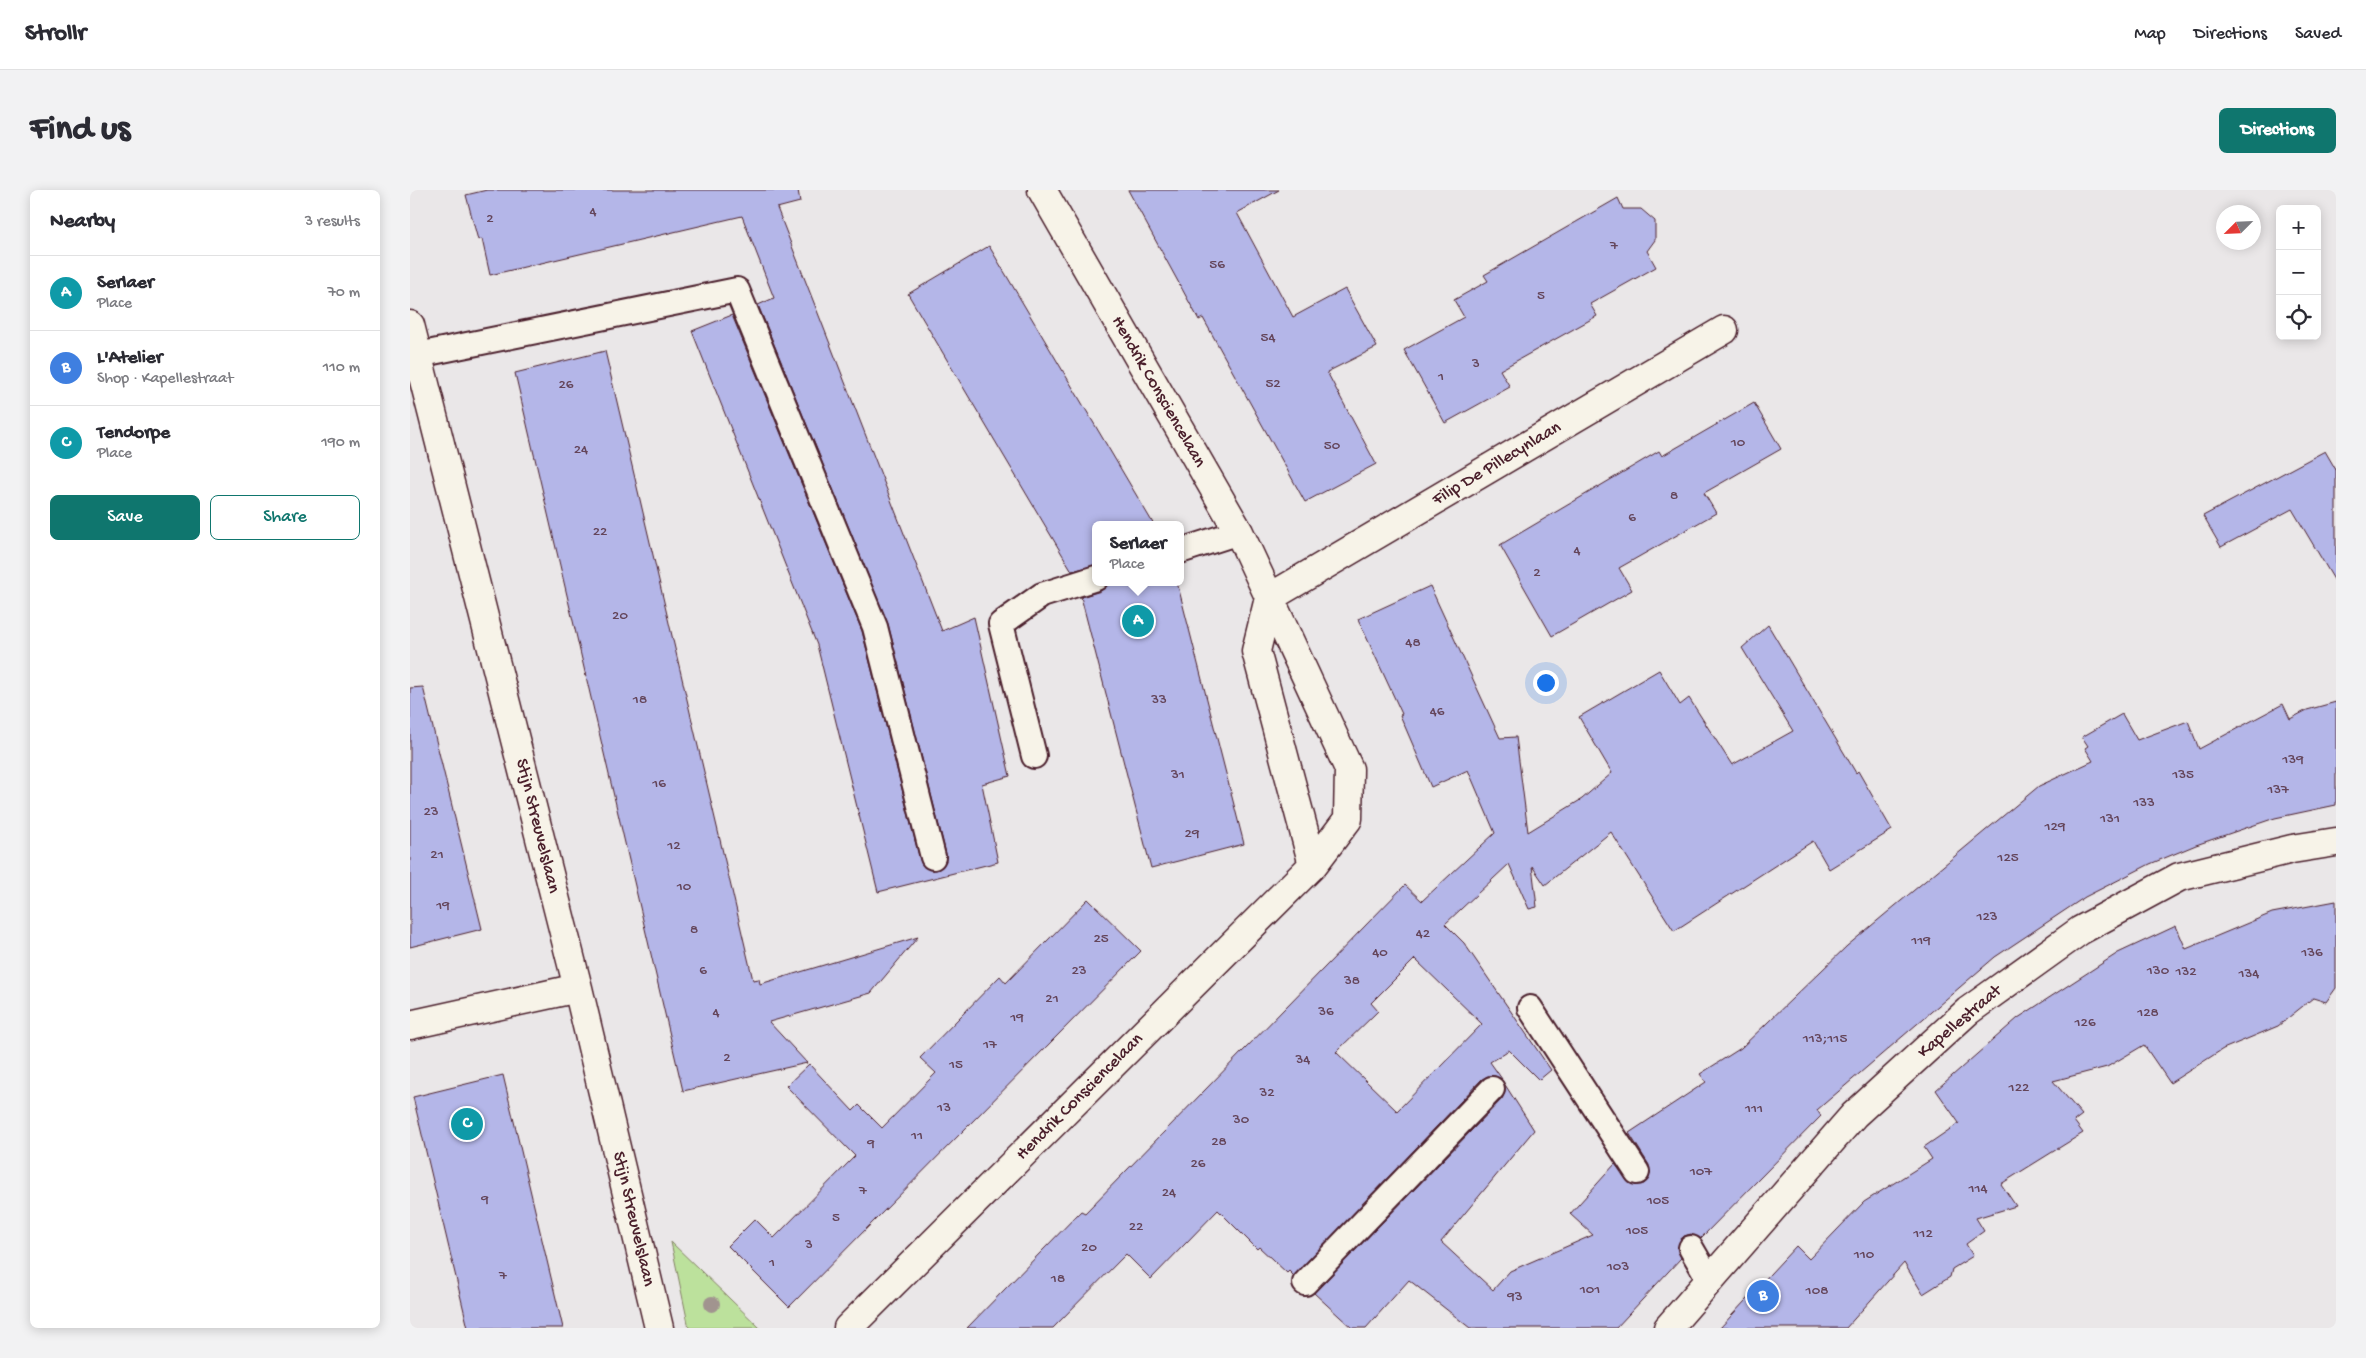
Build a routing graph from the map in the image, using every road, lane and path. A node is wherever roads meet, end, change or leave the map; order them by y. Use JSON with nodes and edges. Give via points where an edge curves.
{"nodes":[{"id":1,"x":1042,"y":190,"type":"edge"},
{"id":2,"x":410,"y":325,"type":"edge"},
{"id":3,"x":1724,"y":330,"type":"dead end"},
{"id":4,"x":418,"y":355,"type":"junction"},
{"id":5,"x":1238,"y":532,"type":"junction"},
{"id":6,"x":1184,"y":550,"type":"edge"},
{"id":7,"x":1092,"y":579,"type":"edge"},
{"id":8,"x":1269,"y":598,"type":"junction"},
{"id":9,"x":1034,"y":756,"type":"dead end"},
{"id":10,"x":2336,"y":842,"type":"edge"},
{"id":11,"x":934,"y":857,"type":"dead end"},
{"id":12,"x":1313,"y":865,"type":"junction"},
{"id":13,"x":578,"y":988,"type":"junction"},
{"id":14,"x":1530,"y":1008,"type":"dead end"},
{"id":15,"x":410,"y":1025,"type":"edge"},
{"id":16,"x":1492,"y":1089,"type":"dead end"},
{"id":17,"x":1637,"y":1172,"type":"dead end"},
{"id":18,"x":1691,"y":1248,"type":"dead end"},
{"id":19,"x":1709,"y":1279,"type":"junction"},
{"id":20,"x":1305,"y":1283,"type":"dead end"},
{"id":21,"x":659,"y":1328,"type":"edge"},
{"id":22,"x":848,"y":1328,"type":"edge"},
{"id":23,"x":1668,"y":1328,"type":"edge"}],
"edges":[{"from":1,"to":5,"type":"street","name":"Hendrik Consciencelaan"},
{"from":2,"to":4,"type":"street","name":"Stijn Streuvelslaan"},
{"from":3,"to":8,"type":"street","name":"Filip De Pillecynlaan"},
{"from":4,"to":11,"type":"lane","via":[[737,290],[875,627]]},
{"from":4,"to":13,"type":"street","name":"Stijn Streuvelslaan"},
{"from":5,"to":6,"type":"lane"},
{"from":5,"to":8,"type":"street","name":"Hendrik Consciencelaan"},
{"from":7,"to":9,"type":"lane","via":[[1042,595],[1001,624]]},
{"from":8,"to":12,"type":"street","via":[[1256,651]]},
{"from":8,"to":12,"type":"street","name":"Hendrik Consciencelaan","via":[[1349,769],[1348,819]]},
{"from":10,"to":19,"type":"street","name":"Kapellestraat","via":[[2292,849],[2179,878],[2081,930],[1968,1011],[1854,1116]]},
{"from":12,"to":22,"type":"street","name":"Hendrik Consciencelaan"},
{"from":13,"to":15,"type":"street"},
{"from":13,"to":21,"type":"street","name":"Stijn Streuvelslaan"},
{"from":14,"to":17,"type":"lane"},
{"from":16,"to":20,"type":"lane"},
{"from":18,"to":19,"type":"lane"},
{"from":19,"to":23,"type":"street","name":"Kapellestraat"}]}
